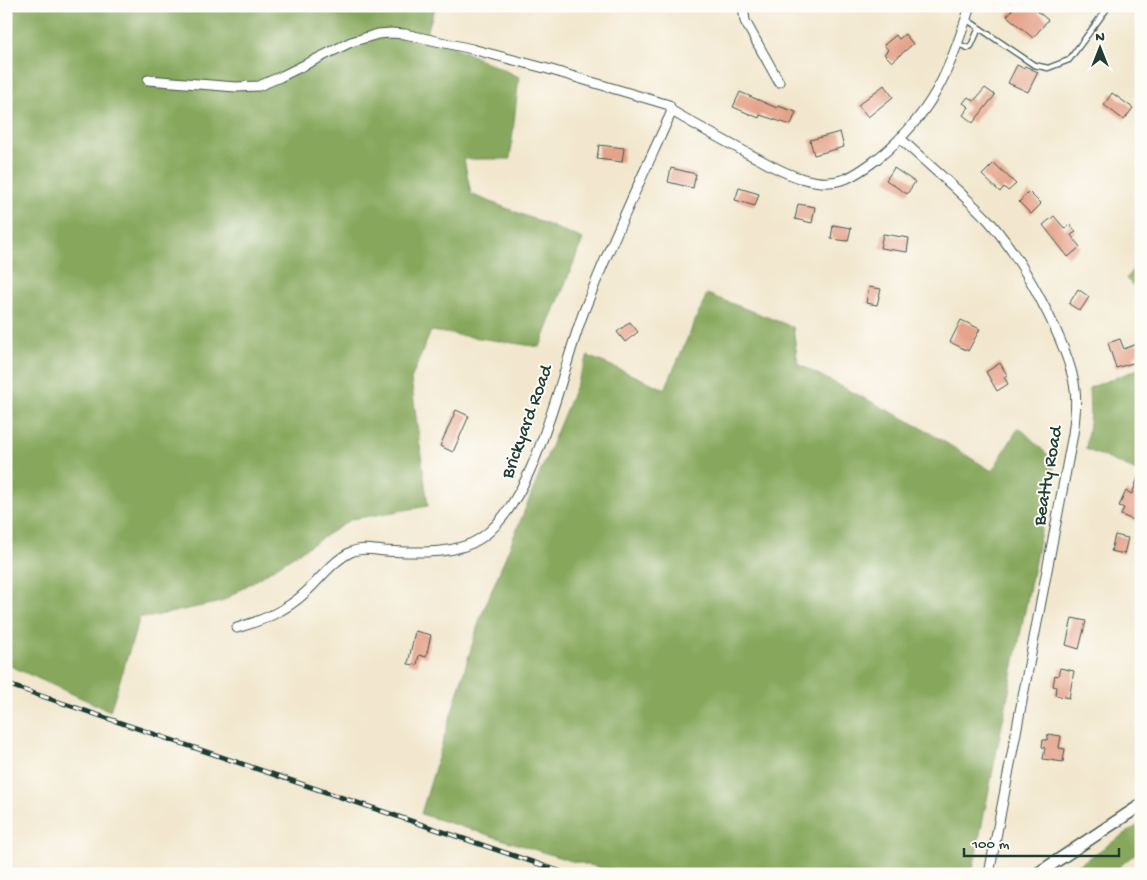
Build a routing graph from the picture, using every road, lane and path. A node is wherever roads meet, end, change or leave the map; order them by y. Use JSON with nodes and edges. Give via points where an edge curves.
{"nodes":[{"id":1,"x":743,"y":6,"type":"edge"},
{"id":2,"x":970,"y":6,"type":"edge"},
{"id":3,"x":1109,"y":6,"type":"edge"},
{"id":4,"x":966,"y":19,"type":"junction"},
{"id":5,"x":979,"y":28,"type":"junction"},
{"id":6,"x":958,"y":44,"type":"junction"},
{"id":7,"x":148,"y":80,"type":"dead end"},
{"id":8,"x":779,"y":82,"type":"dead end"},
{"id":9,"x":672,"y":111,"type":"junction"},
{"id":10,"x":900,"y":138,"type":"junction"},
{"id":11,"x":237,"y":628,"type":"dead end"},
{"id":12,"x":1141,"y":805,"type":"edge"},
{"id":13,"x":989,"y":874,"type":"edge"},
{"id":14,"x":1037,"y":874,"type":"edge"}],
"edges":[{"from":1,"to":8,"type":"street","via":[[745,21]]},
{"from":2,"to":4,"type":"street"},
{"from":3,"to":5,"type":"lane","via":[[1069,60],[1048,68],[1034,65]]},
{"from":4,"to":5,"type":"lane"},
{"from":4,"to":6,"type":"street"},
{"from":5,"to":6,"type":"lane","via":[[971,46]]},
{"from":6,"to":10,"type":"street","via":[[937,92],[917,121]]},
{"from":7,"to":9,"type":"street","via":[[259,86],[351,42],[391,33],[548,68],[669,105]]},
{"from":9,"to":10,"type":"street","via":[[779,169],[810,180],[849,179]]},
{"from":9,"to":11,"type":"street","name":"Brickyard Road","via":[[587,305],[534,462],[520,491],[497,524],[480,539],[464,546],[426,552],[364,549],[351,552],[305,594],[277,614]]},
{"from":10,"to":13,"type":"street","name":"Beatty Road","via":[[963,195],[999,234],[1055,329],[1075,388],[1070,452]]},
{"from":12,"to":14,"type":"street"}]}
